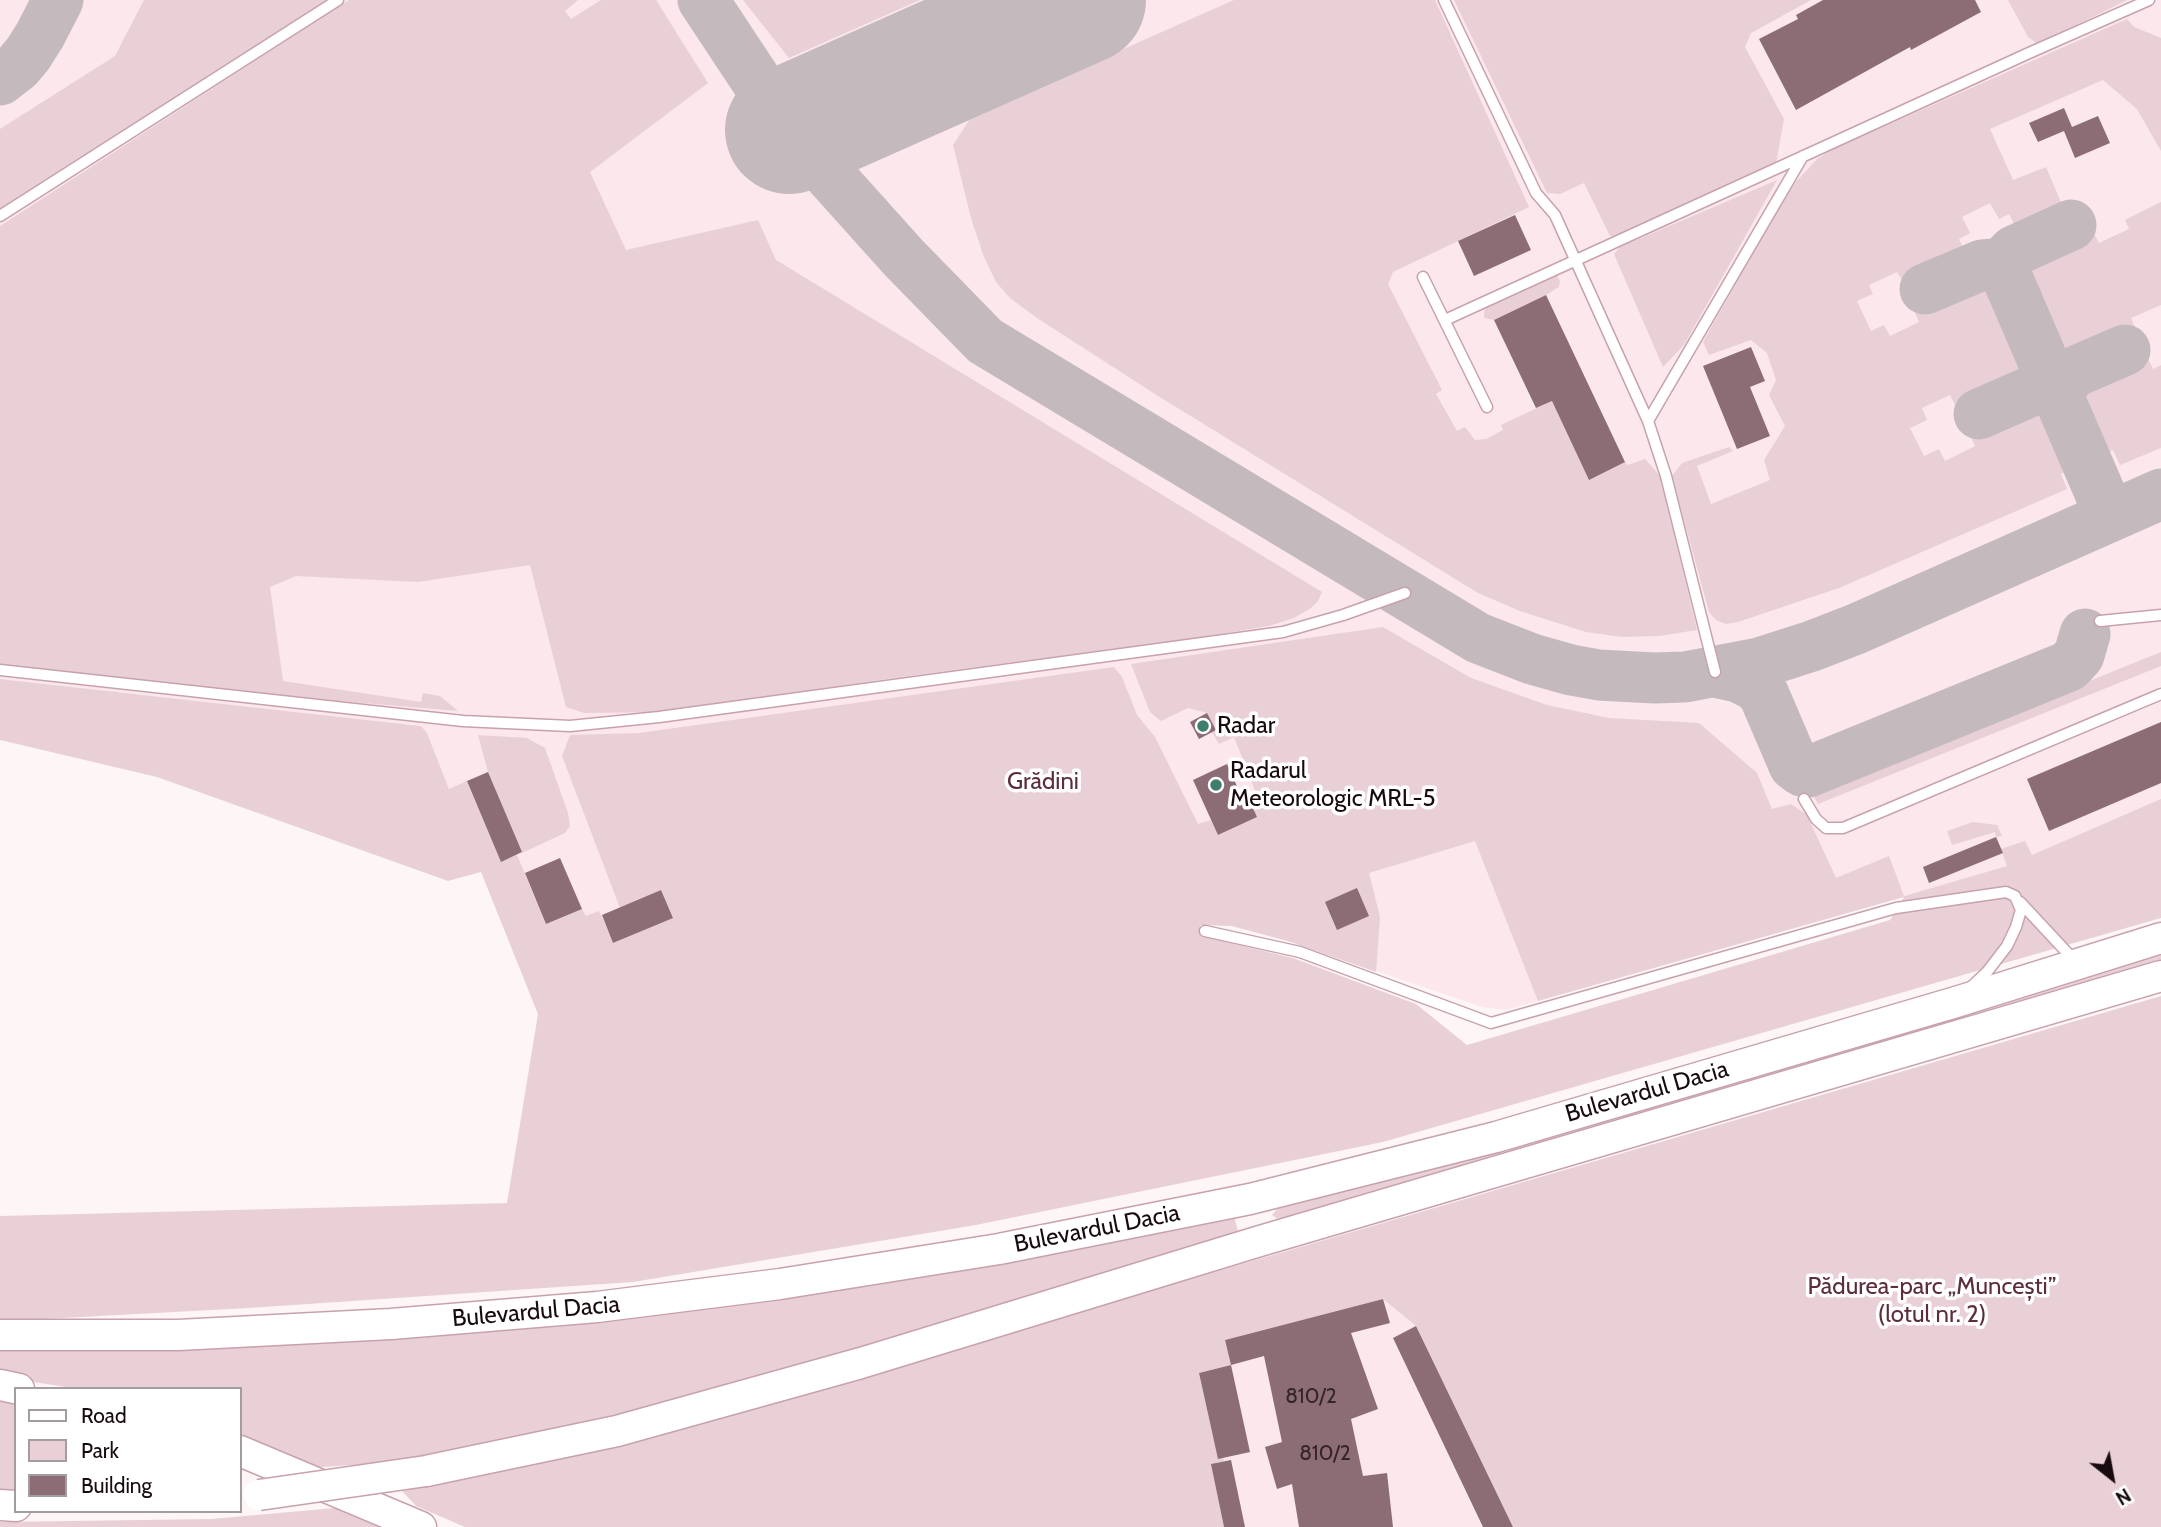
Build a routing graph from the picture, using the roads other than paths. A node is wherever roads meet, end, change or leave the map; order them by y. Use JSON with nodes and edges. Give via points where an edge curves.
{"nodes":[{"id":1,"x":338,"y":0,"type":"edge"},
{"id":2,"x":1444,"y":0,"type":"edge"},
{"id":3,"x":2149,"y":0,"type":"edge"},
{"id":4,"x":1803,"y":156,"type":"junction"},
{"id":5,"x":0,"y":216,"type":"edge"},
{"id":6,"x":1576,"y":260,"type":"junction"},
{"id":7,"x":1423,"y":277,"type":"dead end"},
{"id":8,"x":1445,"y":320,"type":"junction"},
{"id":9,"x":1487,"y":407,"type":"dead end"},
{"id":10,"x":1648,"y":421,"type":"junction"},
{"id":11,"x":1405,"y":593,"type":"dead end"},
{"id":12,"x":2161,"y":615,"type":"edge"},
{"id":13,"x":2100,"y":621,"type":"dead end"},
{"id":14,"x":0,"y":670,"type":"edge"},
{"id":15,"x":1715,"y":672,"type":"dead end"},
{"id":16,"x":2161,"y":694,"type":"edge"},
{"id":17,"x":1804,"y":799,"type":"dead end"},
{"id":18,"x":2015,"y":896,"type":"junction"},
{"id":19,"x":1205,"y":931,"type":"dead end"},
{"id":20,"x":2161,"y":938,"type":"edge"},
{"id":21,"x":2077,"y":963,"type":"junction"},
{"id":22,"x":2161,"y":976,"type":"edge"},
{"id":23,"x":1956,"y":1002,"type":"junction"},
{"id":24,"x":1250,"y":1199,"type":"junction"},
{"id":25,"x":1260,"y":1241,"type":"junction"},
{"id":26,"x":0,"y":1335,"type":"edge"},
{"id":27,"x":242,"y":1452,"type":"edge"},
{"id":28,"x":250,"y":1496,"type":"edge"},
{"id":29,"x":421,"y":1527,"type":"edge"}],
"edges":[{"from":1,"to":5,"type":"lane"},
{"from":2,"to":6,"type":"lane","via":[[1536,193],[1555,215]]},
{"from":3,"to":4,"type":"lane"},
{"from":4,"to":6,"type":"lane"},
{"from":4,"to":10,"type":"lane"},
{"from":6,"to":8,"type":"lane"},
{"from":6,"to":10,"type":"lane"},
{"from":7,"to":8,"type":"lane"},
{"from":8,"to":9,"type":"lane"},
{"from":10,"to":15,"type":"lane"},
{"from":11,"to":14,"type":"lane","via":[[1283,632],[672,716],[569,726],[463,721]]},
{"from":12,"to":13,"type":"lane"},
{"from":16,"to":17,"type":"lane","via":[[1843,828],[1826,828]]},
{"from":18,"to":19,"type":"lane","via":[[2006,892],[1896,908],[1491,1023],[1300,952]]},
{"from":18,"to":21,"type":"lane"},
{"from":18,"to":23,"type":"lane","via":[[2021,910],[2007,946]]},
{"from":20,"to":21,"type":"main road","name":"Bulevardul Dacia"},
{"from":21,"to":23,"type":"main road","name":"Bulevardul Dacia"},
{"from":22,"to":25,"type":"main road","name":"Bulevardul Dacia"},
{"from":23,"to":24,"type":"main road","name":"Bulevardul Dacia","via":[[1496,1137]]},
{"from":24,"to":25,"type":"main road"},
{"from":24,"to":26,"type":"main road","name":"Bulevardul Dacia","via":[[999,1249],[597,1307],[178,1335]]},
{"from":25,"to":28,"type":"main road","name":"Bulevardul Dacia","bridge":true,"via":[[617,1432],[425,1471]]},
{"from":27,"to":29,"type":"main road"}]}
